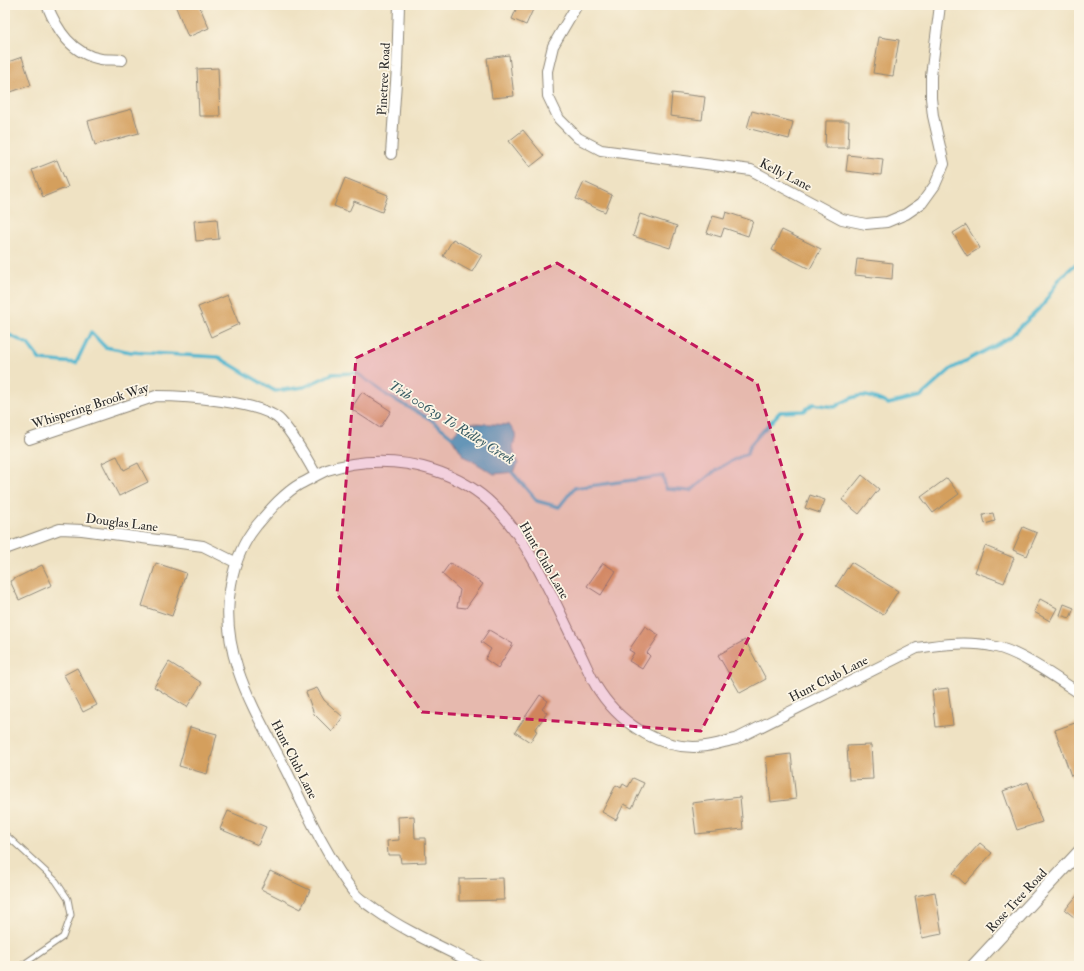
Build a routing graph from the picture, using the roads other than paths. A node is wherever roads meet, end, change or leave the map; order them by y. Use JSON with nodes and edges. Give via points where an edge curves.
{"nodes":[{"id":1,"x":47,"y":5,"type":"edge"},
{"id":2,"x":399,"y":5,"type":"edge"},
{"id":3,"x":577,"y":5,"type":"edge"},
{"id":4,"x":940,"y":5,"type":"edge"},
{"id":5,"x":122,"y":60,"type":"dead end"},
{"id":6,"x":391,"y":154,"type":"dead end"},
{"id":7,"x":29,"y":439,"type":"dead end"},
{"id":8,"x":316,"y":475,"type":"junction"},
{"id":9,"x":5,"y":549,"type":"edge"},
{"id":10,"x":235,"y":562,"type":"junction"},
{"id":11,"x":1079,"y":693,"type":"edge"},
{"id":12,"x":5,"y":834,"type":"edge"},
{"id":13,"x":1079,"y":852,"type":"edge"},
{"id":14,"x":21,"y":966,"type":"edge"},
{"id":15,"x":479,"y":966,"type":"edge"},
{"id":16,"x":973,"y":966,"type":"edge"}],
"edges":[{"from":1,"to":5,"type":"street","via":[[61,34],[79,51],[100,59]]},
{"from":2,"to":6,"type":"street","name":"Pinetree Road"},
{"from":3,"to":4,"type":"street","name":"Kelly Lane","via":[[553,46],[547,71],[548,96],[559,119],[578,138],[601,150],[751,170],[842,218],[866,224],[887,222],[906,214],[922,203],[935,186],[944,164],[931,98]]},
{"from":7,"to":8,"type":"street","name":"Whispering Brook Way","via":[[156,396],[209,400],[266,410],[280,420]]},
{"from":8,"to":10,"type":"street","name":"Hunt Club Lane","via":[[293,488],[267,514],[248,536]]},
{"from":8,"to":11,"type":"street","name":"Hunt Club Lane","via":[[356,462],[395,462],[431,470],[467,485],[494,505],[518,535],[600,692],[620,716],[640,733],[672,744],[705,747],[736,739],[917,648],[943,644],[966,643],[997,647],[1028,661]]},
{"from":9,"to":10,"type":"street","name":"Douglas Lane","via":[[60,529],[82,530],[203,546]]},
{"from":10,"to":15,"type":"street","name":"Hunt Club Lane","via":[[229,594],[227,627],[233,659],[249,697],[335,865],[357,897],[390,920]]},
{"from":12,"to":14,"type":"lane","via":[[56,880],[68,899],[71,914],[63,937]]},
{"from":13,"to":16,"type":"street","name":"Rose Tree Road"}]}
